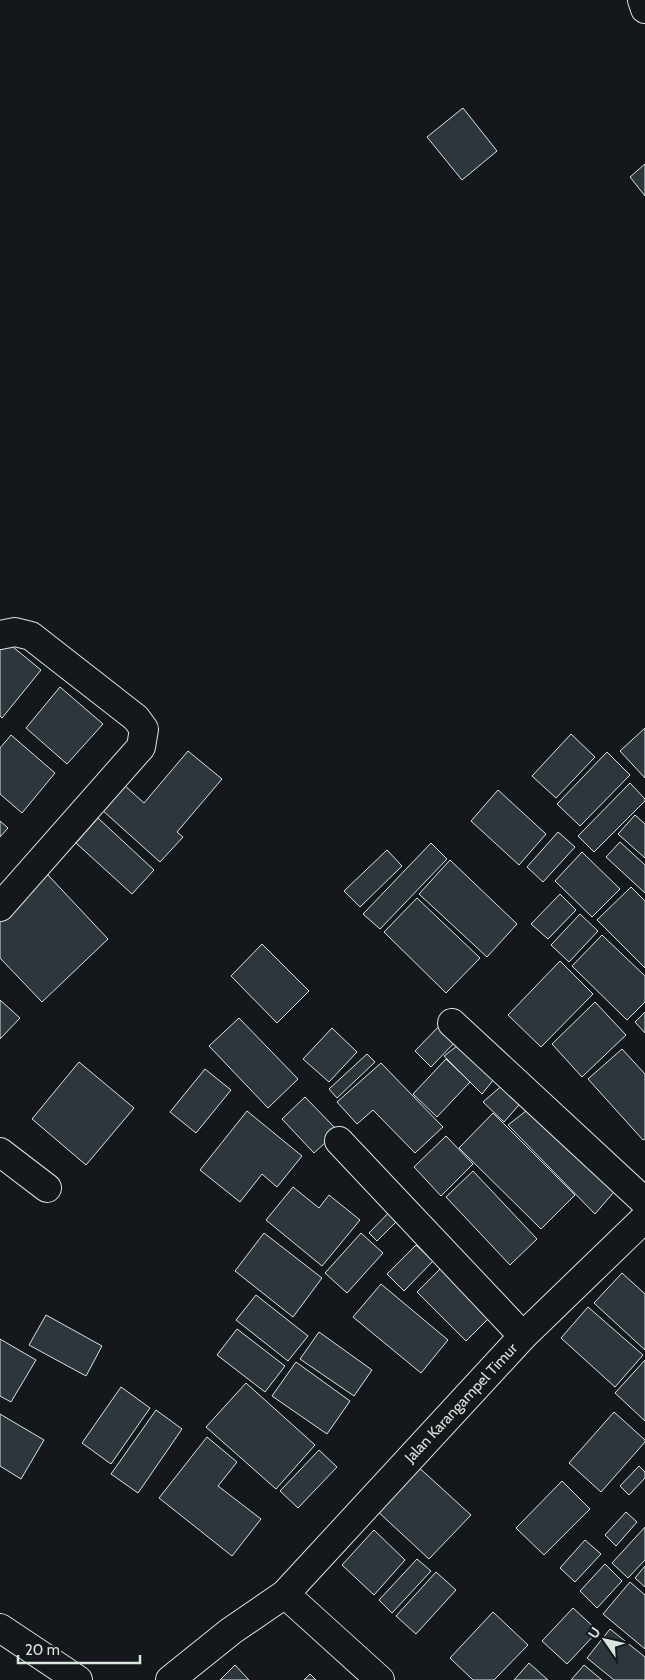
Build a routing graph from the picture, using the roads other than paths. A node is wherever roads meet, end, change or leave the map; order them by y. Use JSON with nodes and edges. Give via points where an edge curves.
{"nodes":[{"id":1,"x":642,"y":0,"type":"edge"},
{"id":2,"x":645,"y":9,"type":"edge"},
{"id":3,"x":0,"y":635,"type":"edge"},
{"id":4,"x":0,"y":907,"type":"edge"},
{"id":5,"x":452,"y":1023,"type":"dead end"},
{"id":6,"x":339,"y":1141,"type":"dead end"},
{"id":7,"x":0,"y":1152,"type":"edge"},
{"id":8,"x":47,"y":1188,"type":"dead end"},
{"id":9,"x":645,"y":1202,"type":"edge"},
{"id":10,"x":645,"y":1218,"type":"edge"},
{"id":11,"x":523,"y":1336,"type":"junction"},
{"id":12,"x":285,"y":1594,"type":"junction"},
{"id":13,"x":0,"y":1628,"type":"edge"},
{"id":14,"x":78,"y":1680,"type":"edge"},
{"id":15,"x":170,"y":1680,"type":"edge"},
{"id":16,"x":380,"y":1680,"type":"edge"}],
"edges":[{"from":1,"to":2,"type":"street"},
{"from":3,"to":4,"type":"street","via":[[16,632],[31,636],[136,718],[144,729],[141,747]]},
{"from":5,"to":9,"type":"street"},
{"from":6,"to":11,"type":"street"},
{"from":7,"to":8,"type":"street"},
{"from":10,"to":11,"type":"street","name":"Jalan Karangampel Timur"},
{"from":11,"to":12,"type":"street","name":"Jalan Karangampel Timur"},
{"from":12,"to":15,"type":"street","name":"Jalan Karangampel Timur","via":[[231,1631]]},
{"from":12,"to":16,"type":"street"},
{"from":13,"to":14,"type":"street"}]}
